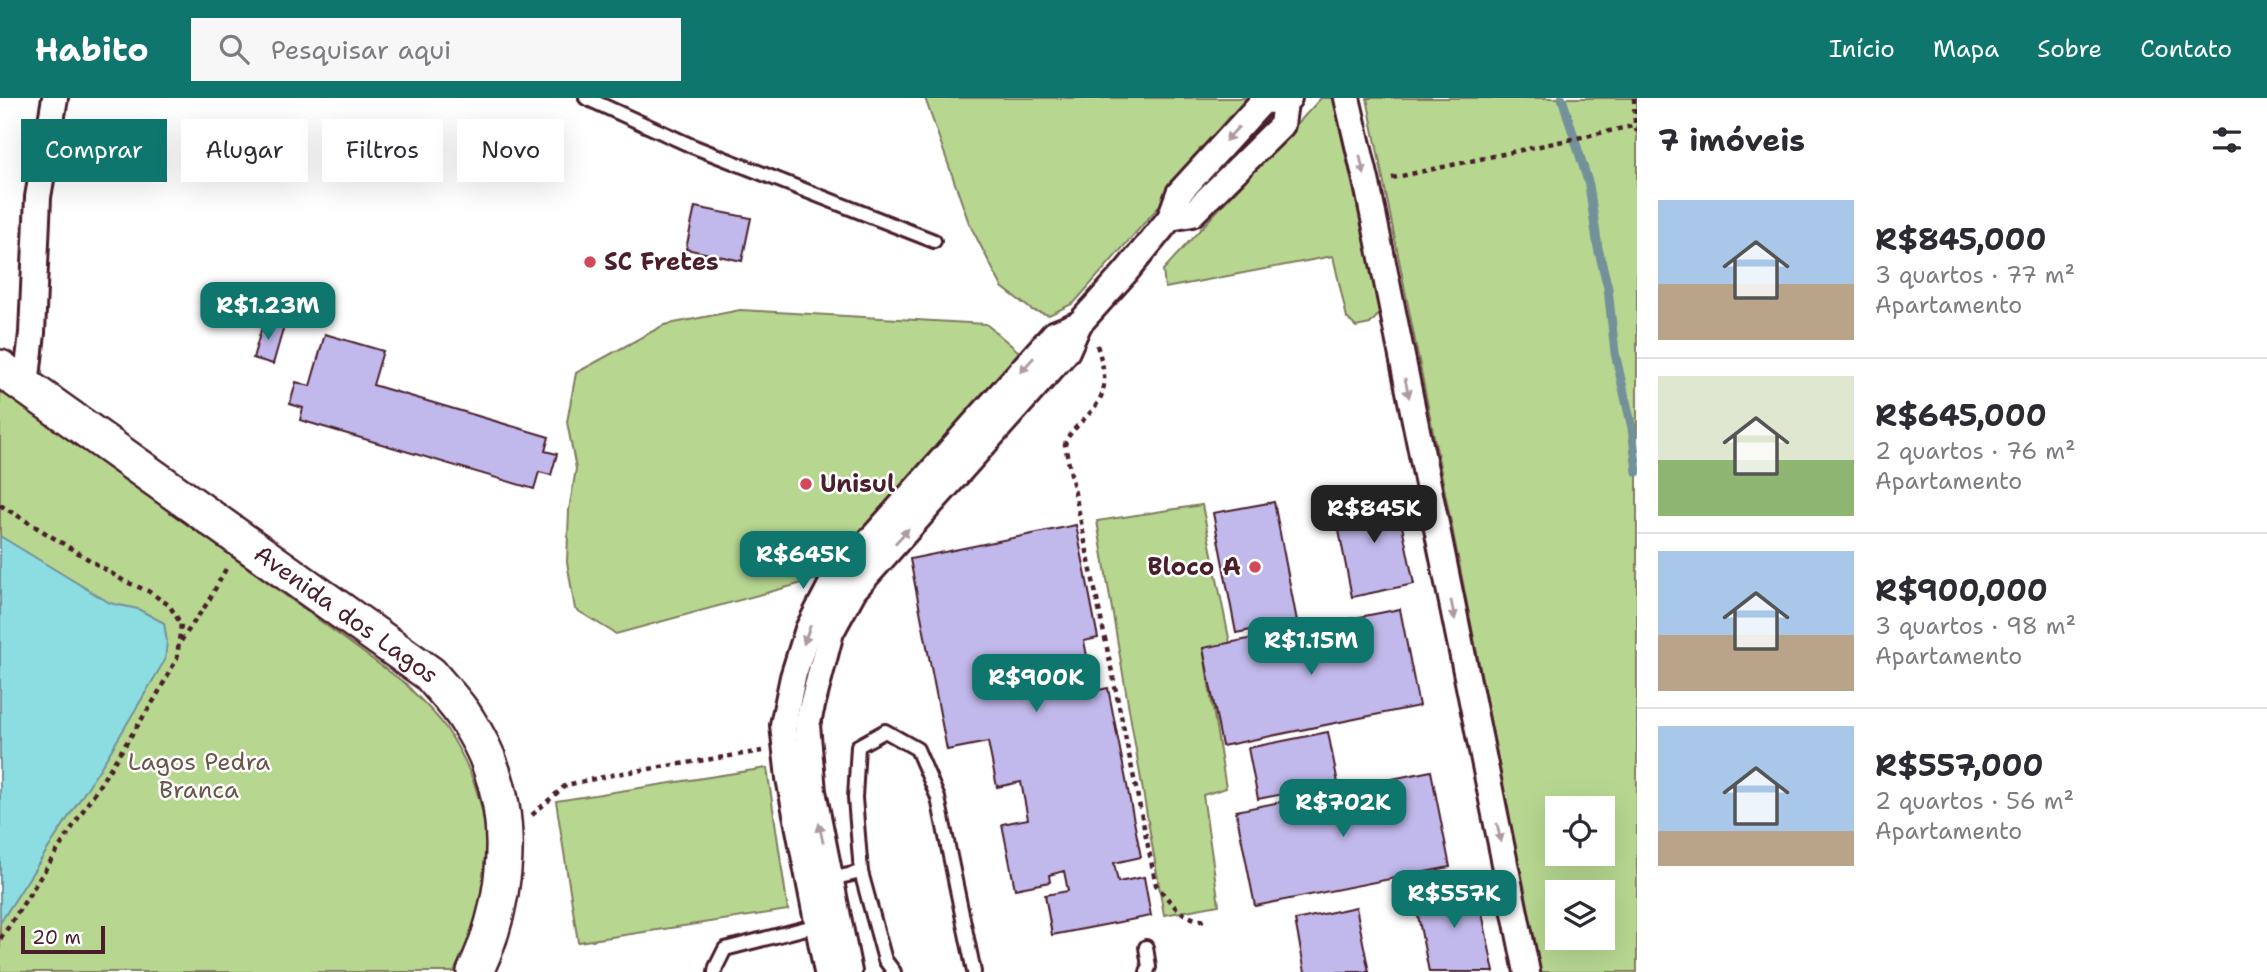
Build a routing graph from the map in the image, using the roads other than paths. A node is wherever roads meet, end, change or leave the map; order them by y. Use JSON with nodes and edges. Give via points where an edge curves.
{"nodes":[{"id":1,"x":55,"y":98,"type":"edge"},
{"id":2,"x":586,"y":98,"type":"edge"},
{"id":3,"x":1347,"y":98,"type":"edge"},
{"id":4,"x":1287,"y":100,"type":"edge"},
{"id":5,"x":934,"y":241,"type":"dead end"},
{"id":6,"x":1080,"y":324,"type":"junction"},
{"id":7,"x":13,"y":377,"type":"edge"},
{"id":8,"x":861,"y":872,"type":"junction"},
{"id":9,"x":820,"y":881,"type":"junction"},
{"id":10,"x":818,"y":925,"type":"junction"},
{"id":11,"x":1146,"y":947,"type":"dead end"},
{"id":12,"x":475,"y":972,"type":"edge"},
{"id":13,"x":715,"y":972,"type":"edge"},
{"id":14,"x":827,"y":972,"type":"edge"},
{"id":15,"x":849,"y":972,"type":"edge"},
{"id":16,"x":894,"y":972,"type":"edge"},
{"id":17,"x":974,"y":972,"type":"edge"},
{"id":18,"x":1147,"y":972,"type":"edge"},
{"id":19,"x":1527,"y":972,"type":"edge"}],
"edges":[{"from":1,"to":7,"type":"street","via":[[38,197],[32,333]]},
{"from":2,"to":5,"type":"lane","via":[[692,146]]},
{"from":3,"to":19,"type":"street","one_way":true},
{"from":4,"to":6,"type":"street","via":[[1264,100],[1179,192],[1170,218]]},
{"from":9,"to":6,"type":"street","one_way":true,"via":[[807,725],[831,632],[854,590],[1068,351]]},
{"from":6,"to":9,"type":"street","one_way":true,"via":[[1054,334],[832,583],[808,629],[783,725],[789,778]]},
{"from":7,"to":12,"type":"main road","name":"Avenida dos Lagos","via":[[430,674],[466,718],[491,768],[504,824],[502,882]]},
{"from":8,"to":9,"type":"lane"},
{"from":8,"to":16,"type":"lane","via":[[885,960]]},
{"from":8,"to":17,"type":"lane","via":[[855,798],[858,746],[884,731],[917,748],[938,798]]},
{"from":9,"to":10,"type":"street"},
{"from":9,"to":15,"type":"street"},
{"from":10,"to":13,"type":"lane","via":[[725,949]]},
{"from":10,"to":14,"type":"street"},
{"from":11,"to":18,"type":"lane"}]}
